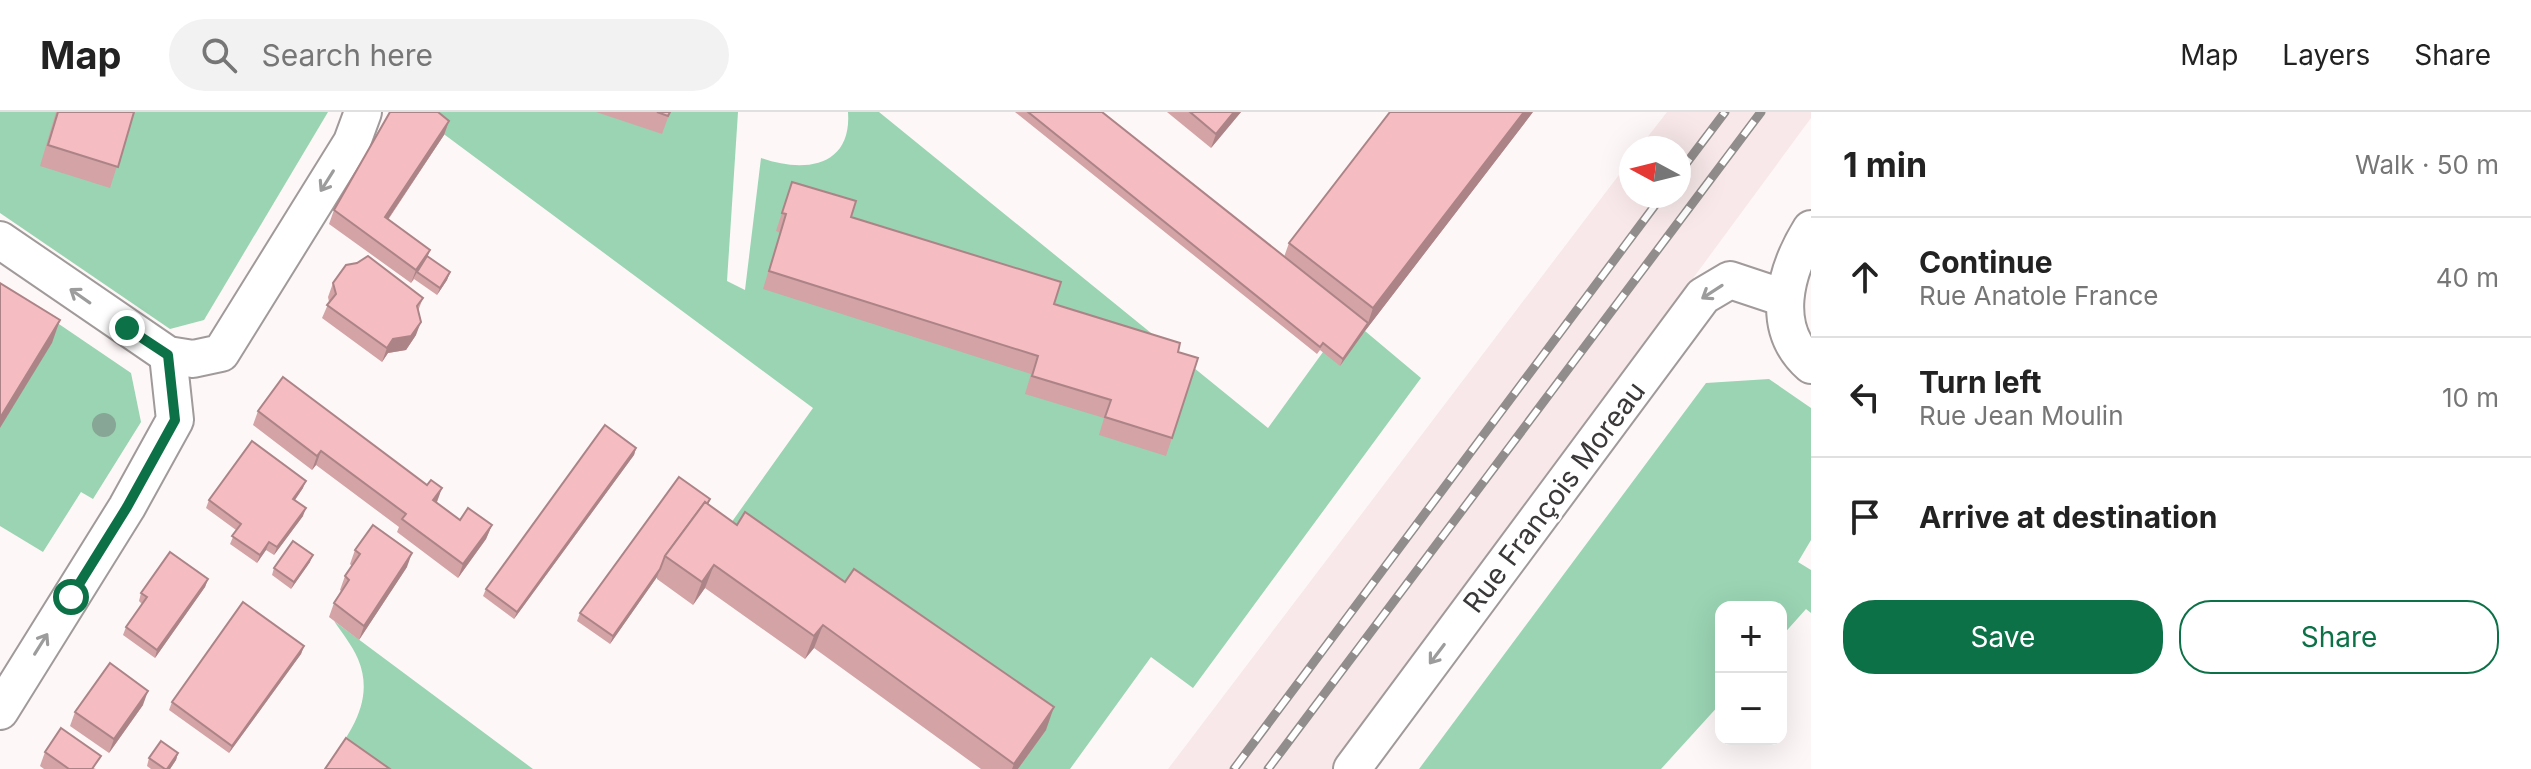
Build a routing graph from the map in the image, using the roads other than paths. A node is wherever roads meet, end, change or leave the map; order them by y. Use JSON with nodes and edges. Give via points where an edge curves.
{"nodes":[{"id":1,"x":363,"y":112,"type":"edge"},
{"id":2,"x":1811,"y":229,"type":"edge"},
{"id":3,"x":0,"y":240,"type":"edge"},
{"id":4,"x":1784,"y":298,"type":"junction"},
{"id":5,"x":168,"y":355,"type":"junction"},
{"id":6,"x":1811,"y":365,"type":"edge"},
{"id":7,"x":0,"y":711,"type":"edge"},
{"id":8,"x":1352,"y":769,"type":"edge"}],
"edges":[{"from":1,"to":5,"type":"street","one_way":true,"via":[[352,142],[221,353],[193,359]]},
{"from":2,"to":4,"type":"street","via":[[1793,264]]},
{"from":5,"to":3,"type":"street","one_way":true},
{"from":4,"to":6,"type":"street","via":[[1794,346]]},
{"from":4,"to":8,"type":"street","name":"Rue François Moreau","one_way":true,"via":[[1730,280],[1703,296]]},
{"from":7,"to":5,"type":"street","one_way":true,"via":[[175,420]]}]}
